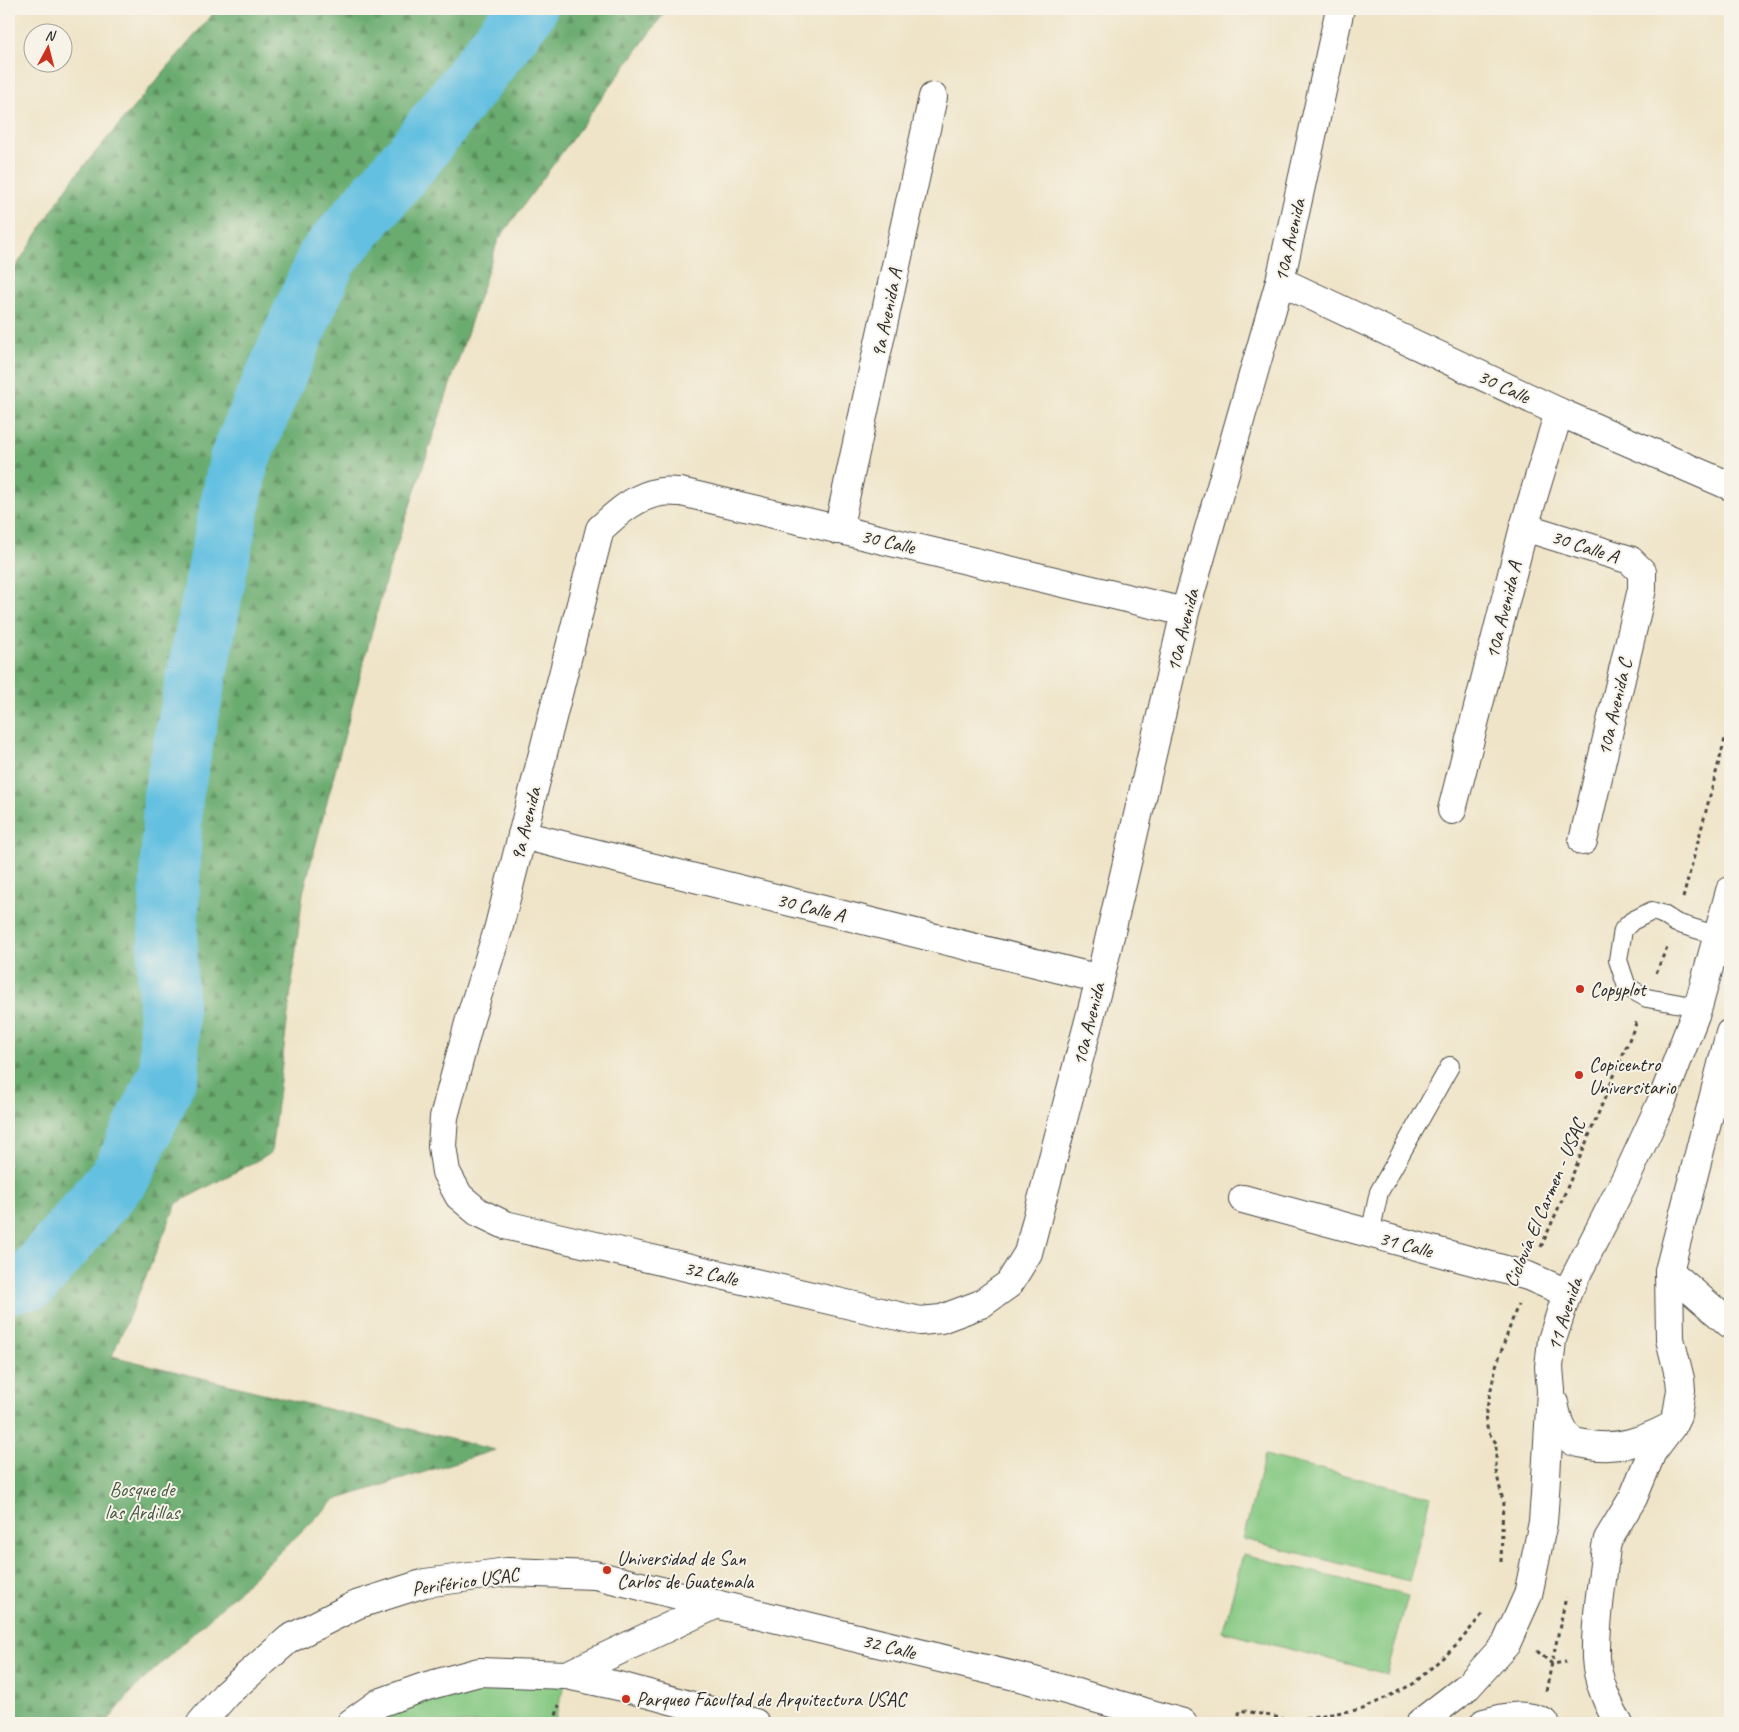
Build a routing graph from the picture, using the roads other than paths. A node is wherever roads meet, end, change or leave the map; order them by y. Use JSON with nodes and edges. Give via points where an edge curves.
{"nodes":[{"id":1,"x":1340,"y":9,"type":"edge"},
{"id":2,"x":933,"y":97,"type":"dead end"},
{"id":3,"x":1280,"y":281,"type":"junction"},
{"id":4,"x":1559,"y":412,"type":"junction"},
{"id":5,"x":1730,"y":486,"type":"edge"},
{"id":6,"x":1524,"y":527,"type":"junction"},
{"id":7,"x":600,"y":529,"type":"joint"},
{"id":8,"x":838,"y":530,"type":"junction"},
{"id":9,"x":1642,"y":572,"type":"joint"},
{"id":10,"x":1185,"y":612,"type":"junction"},
{"id":11,"x":1452,"y":810,"type":"dead end"},
{"id":12,"x":522,"y":835,"type":"junction"},
{"id":13,"x":1582,"y":842,"type":"dead end"},
{"id":14,"x":1730,"y":891,"type":"edge"},
{"id":15,"x":1719,"y":936,"type":"junction"},
{"id":16,"x":1100,"y":979,"type":"junction"},
{"id":17,"x":1698,"y":1008,"type":"junction"},
{"id":18,"x":1730,"y":1033,"type":"edge"},
{"id":19,"x":1450,"y":1066,"type":"dead end"},
{"id":20,"x":444,"y":1117,"type":"joint"},
{"id":21,"x":1243,"y":1199,"type":"dead end"},
{"id":22,"x":1370,"y":1234,"type":"junction"},
{"id":23,"x":1028,"y":1253,"type":"joint"},
{"id":24,"x":1669,"y":1271,"type":"junction"},
{"id":25,"x":1567,"y":1294,"type":"junction"},
{"id":26,"x":1730,"y":1324,"type":"edge"},
{"id":27,"x":1551,"y":1392,"type":"junction"},
{"id":28,"x":1671,"y":1427,"type":"junction"},
{"id":29,"x":595,"y":1575,"type":"joint"},
{"id":30,"x":717,"y":1604,"type":"junction"},
{"id":31,"x":567,"y":1675,"type":"junction"},
{"id":32,"x":201,"y":1723,"type":"edge"},
{"id":33,"x":351,"y":1723,"type":"edge"},
{"id":34,"x":755,"y":1723,"type":"edge"},
{"id":35,"x":1183,"y":1723,"type":"edge"},
{"id":36,"x":1420,"y":1723,"type":"edge"},
{"id":37,"x":1484,"y":1723,"type":"edge"},
{"id":38,"x":1545,"y":1723,"type":"edge"},
{"id":39,"x":1619,"y":1723,"type":"edge"}],
"edges":[{"from":1,"to":3,"type":"street","name":"10a Avenida"},
{"from":2,"to":8,"type":"street","name":"9a Avenida A"},
{"from":3,"to":4,"type":"street","name":"30 Calle"},
{"from":3,"to":10,"type":"street","name":"10a Avenida"},
{"from":4,"to":5,"type":"street","name":"30 Calle"},
{"from":4,"to":6,"type":"street","name":"10a Avenida A"},
{"from":6,"to":9,"type":"street","name":"30 Calle A","via":[[1630,560]]},
{"from":6,"to":11,"type":"street","name":"10a Avenida A"},
{"from":7,"to":8,"type":"street","name":"30 Calle","via":[[614,515],[641,498],[660,492],[681,492]]},
{"from":7,"to":12,"type":"street","name":"9a Avenida"},
{"from":8,"to":10,"type":"street","name":"30 Calle"},
{"from":9,"to":13,"type":"street","name":"10a Avenida C","via":[[1642,589]]},
{"from":10,"to":16,"type":"street","name":"10a Avenida"},
{"from":12,"to":16,"type":"street","name":"30 Calle A"},
{"from":12,"to":20,"type":"street","name":"9a Avenida"},
{"from":14,"to":15,"type":"street","name":"11 Avenida"},
{"from":15,"to":17,"type":"street","name":"11 Avenida"},
{"from":15,"to":17,"type":"lane","via":[[1652,912],[1632,921],[1623,930],[1618,960],[1627,987],[1646,998]]},
{"from":16,"to":23,"type":"street","name":"10a Avenida"},
{"from":17,"to":25,"type":"street","name":"11 Avenida","via":[[1661,1103]]},
{"from":18,"to":24,"type":"street"},
{"from":19,"to":22,"type":"lane","via":[[1379,1192]]},
{"from":20,"to":23,"type":"street","name":"32 Calle","via":[[442,1146],[446,1172],[458,1196],[478,1212],[505,1225],[920,1321],[941,1319],[981,1304],[1010,1284]]},
{"from":21,"to":22,"type":"street","name":"31 Calle"},
{"from":22,"to":25,"type":"street","name":"31 Calle","via":[[1528,1276]]},
{"from":24,"to":26,"type":"street"},
{"from":24,"to":28,"type":"street","via":[[1670,1339],[1681,1390],[1677,1415]]},
{"from":25,"to":27,"type":"street","name":"11 Avenida","via":[[1552,1340],[1548,1367]]},
{"from":27,"to":28,"type":"street","via":[[1559,1426],[1571,1442],[1611,1447],[1635,1443]]},
{"from":27,"to":36,"type":"street","name":"11 Avenida","via":[[1542,1522],[1528,1595],[1506,1644],[1468,1686]]},
{"from":28,"to":39,"type":"street","via":[[1652,1452],[1634,1498],[1606,1547],[1596,1660],[1601,1682]]},
{"from":29,"to":30,"type":"street","name":"32 Calle"},
{"from":29,"to":32,"type":"street","name":"Periférico USAC","via":[[489,1574],[425,1583],[356,1606],[289,1639],[226,1694]]},
{"from":30,"to":31,"type":"street"},
{"from":30,"to":35,"type":"street","name":"32 Calle","via":[[1027,1680]]},
{"from":31,"to":33,"type":"street","via":[[479,1672],[379,1703]]},
{"from":31,"to":34,"type":"street"},
{"from":37,"to":38,"type":"street","via":[[1518,1715]]}]}
